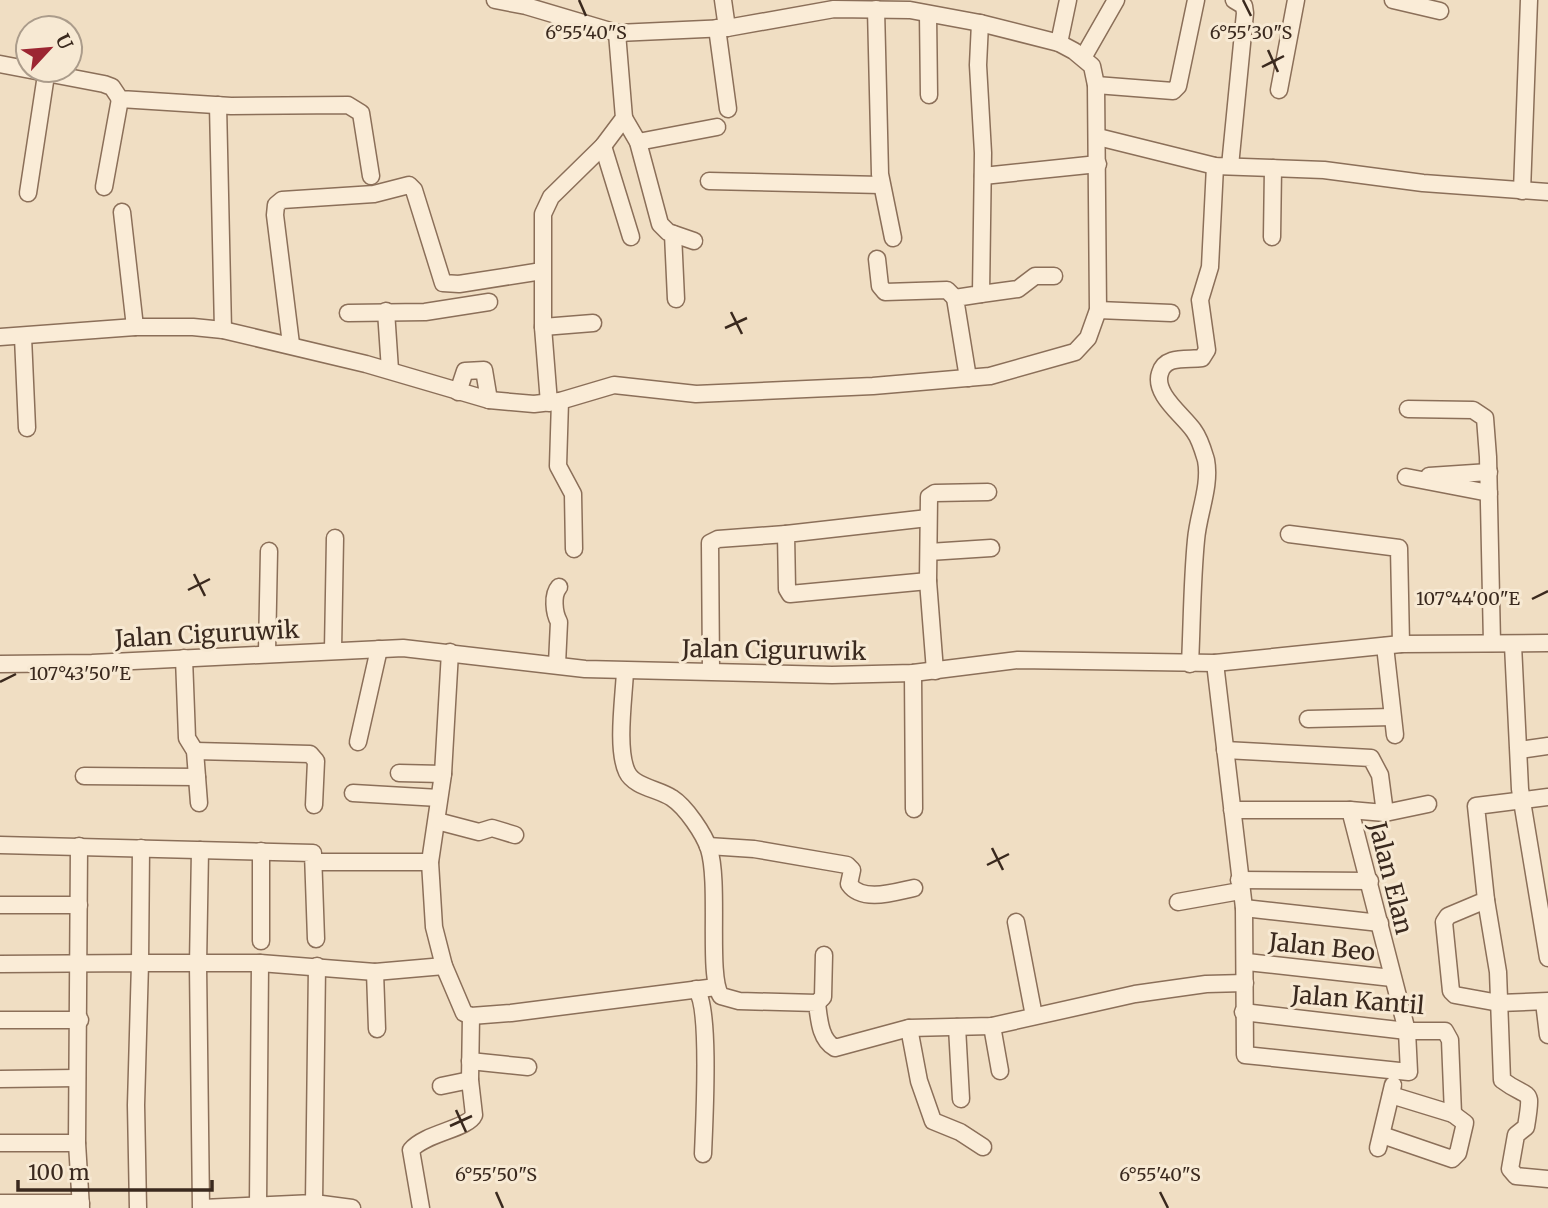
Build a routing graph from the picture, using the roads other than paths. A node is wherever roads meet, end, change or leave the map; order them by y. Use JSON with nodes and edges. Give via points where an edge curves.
{"nodes":[{"id":1,"x":495,"y":0,"type":"edge"},
{"id":2,"x":723,"y":0,"type":"edge"},
{"id":3,"x":1068,"y":0,"type":"edge"},
{"id":4,"x":1116,"y":0,"type":"edge"},
{"id":5,"x":1196,"y":0,"type":"edge"},
{"id":6,"x":1234,"y":0,"type":"edge"},
{"id":7,"x":1296,"y":0,"type":"edge"},
{"id":8,"x":1393,"y":0,"type":"edge"},
{"id":9,"x":1529,"y":0,"type":"edge"},
{"id":10,"x":526,"y":3,"type":"edge"},
{"id":11,"x":911,"y":5,"type":"edge"},
{"id":12,"x":876,"y":9,"type":"junction"},
{"id":13,"x":1440,"y":11,"type":"dead end"},
{"id":14,"x":928,"y":14,"type":"junction"},
{"id":15,"x":981,"y":23,"type":"junction"},
{"id":16,"x":722,"y":28,"type":"junction"},
{"id":17,"x":617,"y":33,"type":"junction"},
{"id":18,"x":1059,"y":43,"type":"junction"},
{"id":19,"x":1084,"y":56,"type":"junction"},
{"id":20,"x":84,"y":82,"type":"edge"},
{"id":21,"x":45,"y":84,"type":"edge"},
{"id":22,"x":1096,"y":85,"type":"junction"},
{"id":23,"x":1279,"y":90,"type":"dead end"},
{"id":24,"x":929,"y":95,"type":"dead end"},
{"id":25,"x":120,"y":99,"type":"junction"},
{"id":26,"x":218,"y":105,"type":"junction"},
{"id":27,"x":728,"y":109,"type":"dead end"},
{"id":28,"x":624,"y":118,"type":"junction"},
{"id":29,"x":718,"y":127,"type":"dead end"},
{"id":30,"x":1098,"y":137,"type":"junction"},
{"id":31,"x":638,"y":142,"type":"junction"},
{"id":32,"x":603,"y":146,"type":"junction"},
{"id":33,"x":1098,"y":164,"type":"junction"},
{"id":34,"x":1223,"y":166,"type":"junction"},
{"id":35,"x":1273,"y":168,"type":"junction"},
{"id":36,"x":371,"y":176,"type":"dead end"},
{"id":37,"x":983,"y":176,"type":"junction"},
{"id":38,"x":709,"y":181,"type":"dead end"},
{"id":39,"x":881,"y":185,"type":"junction"},
{"id":40,"x":104,"y":187,"type":"dead end"},
{"id":41,"x":1522,"y":191,"type":"junction"},
{"id":42,"x":1548,"y":192,"type":"edge"},
{"id":43,"x":28,"y":193,"type":"dead end"},
{"id":44,"x":122,"y":212,"type":"dead end"},
{"id":45,"x":673,"y":234,"type":"junction"},
{"id":46,"x":631,"y":237,"type":"dead end"},
{"id":47,"x":893,"y":237,"type":"dead end"},
{"id":48,"x":1272,"y":237,"type":"dead end"},
{"id":49,"x":694,"y":241,"type":"dead end"},
{"id":50,"x":877,"y":259,"type":"dead end"},
{"id":51,"x":542,"y":271,"type":"junction"},
{"id":52,"x":1054,"y":276,"type":"dead end"},
{"id":53,"x":981,"y":295,"type":"junction"},
{"id":54,"x":955,"y":298,"type":"junction"},
{"id":55,"x":676,"y":299,"type":"dead end"},
{"id":56,"x":489,"y":302,"type":"dead end"},
{"id":57,"x":1098,"y":310,"type":"junction"},
{"id":58,"x":386,"y":311,"type":"junction"},
{"id":59,"x":348,"y":313,"type":"dead end"},
{"id":60,"x":1171,"y":313,"type":"dead end"},
{"id":61,"x":593,"y":323,"type":"dead end"},
{"id":62,"x":135,"y":327,"type":"junction"},
{"id":63,"x":543,"y":327,"type":"junction"},
{"id":64,"x":223,"y":330,"type":"junction"},
{"id":65,"x":0,"y":337,"type":"edge"},
{"id":66,"x":23,"y":337,"type":"junction"},
{"id":67,"x":291,"y":344,"type":"junction"},
{"id":68,"x":390,"y":370,"type":"junction"},
{"id":69,"x":968,"y":378,"type":"junction"},
{"id":70,"x":458,"y":392,"type":"junction"},
{"id":71,"x":489,"y":400,"type":"junction"},
{"id":72,"x":555,"y":402,"type":"junction"},
{"id":73,"x":1408,"y":409,"type":"dead end"},
{"id":74,"x":27,"y":428,"type":"dead end"},
{"id":75,"x":558,"y":460,"type":"junction"},
{"id":76,"x":541,"y":462,"type":"dead end"},
{"id":77,"x":1489,"y":472,"type":"junction"},
{"id":78,"x":988,"y":492,"type":"dead end"},
{"id":79,"x":1489,"y":493,"type":"junction"},
{"id":80,"x":928,"y":519,"type":"junction"},
{"id":81,"x":786,"y":534,"type":"junction"},
{"id":82,"x":1289,"y":534,"type":"dead end"},
{"id":83,"x":335,"y":538,"type":"dead end"},
{"id":84,"x":991,"y":548,"type":"dead end"},
{"id":85,"x":574,"y":549,"type":"dead end"},
{"id":86,"x":269,"y":551,"type":"dead end"},
{"id":87,"x":929,"y":552,"type":"junction"},
{"id":88,"x":928,"y":582,"type":"junction"},
{"id":89,"x":559,"y":587,"type":"dead end"},
{"id":90,"x":1492,"y":643,"type":"junction"},
{"id":91,"x":1548,"y":643,"type":"edge"},
{"id":92,"x":1393,"y":645,"type":"junction"},
{"id":93,"x":1513,"y":645,"type":"junction"},
{"id":94,"x":379,"y":649,"type":"junction"},
{"id":95,"x":333,"y":650,"type":"junction"},
{"id":96,"x":267,"y":652,"type":"junction"},
{"id":97,"x":450,"y":652,"type":"junction"},
{"id":98,"x":184,"y":658,"type":"junction"},
{"id":99,"x":1215,"y":663,"type":"junction"},
{"id":100,"x":0,"y":664,"type":"edge"},
{"id":101,"x":557,"y":664,"type":"junction"},
{"id":102,"x":1191,"y":664,"type":"junction"},
{"id":103,"x":625,"y":671,"type":"junction"},
{"id":104,"x":711,"y":671,"type":"junction"},
{"id":105,"x":935,"y":671,"type":"junction"},
{"id":106,"x":913,"y":673,"type":"junction"},
{"id":107,"x":1392,"y":717,"type":"junction"},
{"id":108,"x":1308,"y":719,"type":"dead end"},
{"id":109,"x":1395,"y":735,"type":"dead end"},
{"id":110,"x":358,"y":742,"type":"dead end"},
{"id":111,"x":1548,"y":746,"type":"edge"},
{"id":112,"x":1225,"y":750,"type":"junction"},
{"id":113,"x":1519,"y":750,"type":"junction"},
{"id":114,"x":195,"y":751,"type":"junction"},
{"id":115,"x":399,"y":773,"type":"dead end"},
{"id":116,"x":443,"y":774,"type":"junction"},
{"id":117,"x":84,"y":776,"type":"dead end"},
{"id":118,"x":197,"y":777,"type":"junction"},
{"id":119,"x":353,"y":793,"type":"dead end"},
{"id":120,"x":1548,"y":797,"type":"edge"},
{"id":121,"x":439,"y":799,"type":"junction"},
{"id":122,"x":1523,"y":802,"type":"junction"},
{"id":123,"x":199,"y":803,"type":"dead end"},
{"id":124,"x":1428,"y":804,"type":"dead end"},
{"id":125,"x":314,"y":805,"type":"dead end"},
{"id":126,"x":914,"y":809,"type":"dead end"},
{"id":127,"x":1232,"y":810,"type":"junction"},
{"id":128,"x":1350,"y":810,"type":"junction"},
{"id":129,"x":1385,"y":813,"type":"junction"},
{"id":130,"x":437,"y":821,"type":"junction"},
{"id":131,"x":514,"y":835,"type":"dead end"},
{"id":132,"x":0,"y":845,"type":"edge"},
{"id":133,"x":79,"y":846,"type":"junction"},
{"id":134,"x":708,"y":846,"type":"junction"},
{"id":135,"x":141,"y":848,"type":"junction"},
{"id":136,"x":200,"y":850,"type":"junction"},
{"id":137,"x":261,"y":850,"type":"junction"},
{"id":138,"x":316,"y":862,"type":"dead end"},
{"id":139,"x":430,"y":862,"type":"junction"},
{"id":140,"x":1370,"y":881,"type":"junction"},
{"id":141,"x":1239,"y":886,"type":"junction"},
{"id":142,"x":914,"y":888,"type":"dead end"},
{"id":143,"x":1486,"y":900,"type":"junction"},
{"id":144,"x":1178,"y":902,"type":"dead end"},
{"id":145,"x":0,"y":905,"type":"edge"},
{"id":146,"x":79,"y":905,"type":"junction"},
{"id":147,"x":1244,"y":908,"type":"junction"},
{"id":148,"x":1016,"y":922,"type":"dead end"},
{"id":149,"x":1380,"y":923,"type":"junction"},
{"id":150,"x":316,"y":939,"type":"dead end"},
{"id":151,"x":261,"y":941,"type":"dead end"},
{"id":152,"x":824,"y":956,"type":"dead end"},
{"id":153,"x":1548,"y":958,"type":"edge"},
{"id":154,"x":1247,"y":962,"type":"junction"},
{"id":155,"x":80,"y":963,"type":"junction"},
{"id":156,"x":140,"y":963,"type":"junction"},
{"id":157,"x":260,"y":963,"type":"junction"},
{"id":158,"x":0,"y":964,"type":"edge"},
{"id":159,"x":198,"y":965,"type":"junction"},
{"id":160,"x":317,"y":966,"type":"junction"},
{"id":161,"x":444,"y":966,"type":"junction"},
{"id":162,"x":374,"y":972,"type":"junction"},
{"id":163,"x":1392,"y":978,"type":"junction"},
{"id":164,"x":1245,"y":982,"type":"junction"},
{"id":165,"x":716,"y":987,"type":"junction"},
{"id":166,"x":696,"y":989,"type":"junction"},
{"id":167,"x":1546,"y":1002,"type":"edge"},
{"id":168,"x":817,"y":1003,"type":"junction"},
{"id":169,"x":1499,"y":1003,"type":"junction"},
{"id":170,"x":1244,"y":1012,"type":"junction"},
{"id":171,"x":471,"y":1016,"type":"junction"},
{"id":172,"x":1034,"y":1016,"type":"junction"},
{"id":173,"x":0,"y":1020,"type":"edge"},
{"id":174,"x":80,"y":1020,"type":"junction"},
{"id":175,"x":992,"y":1026,"type":"junction"},
{"id":176,"x":957,"y":1027,"type":"junction"},
{"id":177,"x":909,"y":1028,"type":"junction"},
{"id":178,"x":377,"y":1029,"type":"dead end"},
{"id":179,"x":1408,"y":1031,"type":"junction"},
{"id":180,"x":1548,"y":1035,"type":"edge"},
{"id":181,"x":470,"y":1061,"type":"junction"},
{"id":182,"x":528,"y":1067,"type":"dead end"},
{"id":183,"x":1000,"y":1071,"type":"dead end"},
{"id":184,"x":1402,"y":1072,"type":"junction"},
{"id":185,"x":77,"y":1078,"type":"junction"},
{"id":186,"x":0,"y":1079,"type":"edge"},
{"id":187,"x":470,"y":1080,"type":"junction"},
{"id":188,"x":441,"y":1086,"type":"dead end"},
{"id":189,"x":1391,"y":1095,"type":"junction"},
{"id":190,"x":961,"y":1099,"type":"dead end"},
{"id":191,"x":1453,"y":1114,"type":"junction"},
{"id":192,"x":1380,"y":1141,"type":"joint"},
{"id":193,"x":0,"y":1143,"type":"edge"},
{"id":194,"x":77,"y":1143,"type":"junction"},
{"id":195,"x":984,"y":1147,"type":"dead end"},
{"id":196,"x":703,"y":1154,"type":"dead end"},
{"id":197,"x":1548,"y":1179,"type":"edge"},
{"id":198,"x":0,"y":1203,"type":"edge"},
{"id":199,"x":314,"y":1203,"type":"junction"},
{"id":200,"x":81,"y":1205,"type":"edge"},
{"id":201,"x":258,"y":1205,"type":"junction"},
{"id":202,"x":138,"y":1208,"type":"edge"},
{"id":203,"x":202,"y":1208,"type":"edge"},
{"id":204,"x":352,"y":1208,"type":"edge"},
{"id":205,"x":421,"y":1208,"type":"edge"}],
"edges":[{"from":1,"to":10,"type":"street"},
{"from":2,"to":16,"type":"street"},
{"from":3,"to":18,"type":"street"},
{"from":4,"to":19,"type":"street"},
{"from":5,"to":22,"type":"street","via":[[1178,86],[1173,91]]},
{"from":6,"to":34,"type":"street","via":[[1244,6],[1245,13]]},
{"from":7,"to":23,"type":"street"},
{"from":8,"to":13,"type":"street"},
{"from":9,"to":41,"type":"street"},
{"from":10,"to":17,"type":"street"},
{"from":11,"to":12,"type":"street"},
{"from":11,"to":14,"type":"street"},
{"from":12,"to":16,"type":"street","via":[[834,9]]},
{"from":12,"to":39,"type":"street"},
{"from":14,"to":15,"type":"street"},
{"from":14,"to":24,"type":"street"},
{"from":15,"to":18,"type":"street"},
{"from":15,"to":37,"type":"street","via":[[978,65]]},
{"from":16,"to":17,"type":"street"},
{"from":16,"to":27,"type":"street"},
{"from":17,"to":28,"type":"street"},
{"from":18,"to":19,"type":"street"},
{"from":19,"to":22,"type":"street","via":[[1092,66]]},
{"from":20,"to":25,"type":"street","via":[[112,87]]},
{"from":21,"to":43,"type":"street"},
{"from":22,"to":30,"type":"street"},
{"from":25,"to":26,"type":"street"},
{"from":25,"to":40,"type":"street"},
{"from":26,"to":36,"type":"street","via":[[356,107]]},
{"from":26,"to":64,"type":"street"},
{"from":28,"to":31,"type":"street"},
{"from":28,"to":32,"type":"street"},
{"from":29,"to":31,"type":"street"},
{"from":30,"to":33,"type":"street"},
{"from":30,"to":34,"type":"street"},
{"from":31,"to":45,"type":"street","via":[[659,219],[663,229]]},
{"from":32,"to":46,"type":"street"},
{"from":32,"to":51,"type":"street","via":[[548,201],[541,222]]},
{"from":33,"to":37,"type":"street"},
{"from":33,"to":57,"type":"street"},
{"from":34,"to":35,"type":"street"},
{"from":34,"to":102,"type":"street","via":[[1210,267],[1200,300],[1207,350],[1202,358],[1173,359],[1159,374],[1159,386],[1195,432],[1208,476],[1197,531]]},
{"from":35,"to":41,"type":"street"},
{"from":35,"to":48,"type":"street"},
{"from":37,"to":53,"type":"street"},
{"from":38,"to":39,"type":"street"},
{"from":39,"to":47,"type":"street"},
{"from":41,"to":42,"type":"street"},
{"from":44,"to":62,"type":"street"},
{"from":45,"to":49,"type":"street"},
{"from":45,"to":55,"type":"street"},
{"from":50,"to":54,"type":"street","via":[[885,292],[947,290]]},
{"from":51,"to":63,"type":"street"},
{"from":51,"to":67,"type":"street","via":[[443,283],[409,185],[374,194],[282,200],[275,215]]},
{"from":52,"to":53,"type":"street","via":[[1035,276],[1018,289]]},
{"from":53,"to":54,"type":"street"},
{"from":54,"to":69,"type":"street"},
{"from":56,"to":58,"type":"street","via":[[425,312]]},
{"from":57,"to":60,"type":"street"},
{"from":57,"to":69,"type":"street","via":[[1088,338],[1075,352],[1012,371]]},
{"from":58,"to":59,"type":"street"},
{"from":58,"to":68,"type":"street"},
{"from":61,"to":63,"type":"street"},
{"from":62,"to":64,"type":"street"},
{"from":62,"to":66,"type":"street"},
{"from":63,"to":72,"type":"street"},
{"from":64,"to":67,"type":"street"},
{"from":65,"to":66,"type":"street"},
{"from":66,"to":74,"type":"street"},
{"from":67,"to":68,"type":"street"},
{"from":68,"to":70,"type":"street"},
{"from":69,"to":72,"type":"street","via":[[696,394],[614,385]]},
{"from":70,"to":71,"type":"street"},
{"from":70,"to":71,"type":"street","via":[[465,371],[484,370]]},
{"from":71,"to":72,"type":"street"},
{"from":72,"to":75,"type":"street"},
{"from":73,"to":77,"type":"street","via":[[1481,413]]},
{"from":75,"to":76,"type":"street"},
{"from":75,"to":85,"type":"street","via":[[562,478],[573,494]]},
{"from":77,"to":79,"type":"street"},
{"from":77,"to":79,"type":"street","via":[[1406,477]]},
{"from":78,"to":80,"type":"street","via":[[930,495]]},
{"from":79,"to":90,"type":"street"},
{"from":80,"to":81,"type":"street"},
{"from":80,"to":87,"type":"street"},
{"from":81,"to":88,"type":"street","via":[[790,594]]},
{"from":81,"to":104,"type":"street","via":[[710,543]]},
{"from":82,"to":92,"type":"street","via":[[1399,548]]},
{"from":83,"to":95,"type":"street"},
{"from":84,"to":87,"type":"street"},
{"from":86,"to":96,"type":"street"},
{"from":87,"to":88,"type":"street"},
{"from":88,"to":105,"type":"street"},
{"from":89,"to":101,"type":"street","via":[[555,592]]},
{"from":90,"to":92,"type":"street","name":"Jalan Ciguruwik"},
{"from":90,"to":93,"type":"street","name":"Jalan Ciguruwik"},
{"from":91,"to":93,"type":"street","name":"Jalan Ciguruwik"},
{"from":92,"to":99,"type":"street","name":"Jalan Ciguruwik"},
{"from":92,"to":107,"type":"street"},
{"from":93,"to":113,"type":"street"},
{"from":94,"to":95,"type":"street","name":"Jalan Ciguruwik"},
{"from":94,"to":97,"type":"street","name":"Jalan Ciguruwik"},
{"from":94,"to":110,"type":"street"},
{"from":95,"to":96,"type":"street","name":"Jalan Ciguruwik"},
{"from":96,"to":98,"type":"street","name":"Jalan Ciguruwik"},
{"from":97,"to":101,"type":"street","name":"Jalan Ciguruwik"},
{"from":97,"to":116,"type":"street"},
{"from":98,"to":100,"type":"street","name":"Jalan Ciguruwik"},
{"from":98,"to":114,"type":"street","via":[[187,738]]},
{"from":99,"to":102,"type":"street","name":"Jalan Ciguruwik"},
{"from":99,"to":112,"type":"street"},
{"from":101,"to":103,"type":"street","name":"Jalan Ciguruwik"},
{"from":102,"to":105,"type":"street","name":"Jalan Ciguruwik","via":[[1018,660]]},
{"from":103,"to":104,"type":"street","name":"Jalan Ciguruwik"},
{"from":103,"to":134,"type":"street","via":[[627,772],[637,782],[677,801]]},
{"from":104,"to":106,"type":"street","name":"Jalan Ciguruwik"},
{"from":105,"to":106,"type":"street","name":"Jalan Ciguruwik"},
{"from":106,"to":126,"type":"street"},
{"from":107,"to":108,"type":"street"},
{"from":107,"to":109,"type":"street"},
{"from":111,"to":113,"type":"street"},
{"from":112,"to":127,"type":"street"},
{"from":112,"to":129,"type":"street","via":[[1371,758],[1380,775]]},
{"from":113,"to":122,"type":"street"},
{"from":114,"to":118,"type":"street"},
{"from":114,"to":125,"type":"street","via":[[310,754],[316,761]]},
{"from":115,"to":116,"type":"street"},
{"from":116,"to":121,"type":"street"},
{"from":117,"to":118,"type":"street"},
{"from":118,"to":123,"type":"street"},
{"from":119,"to":121,"type":"street"},
{"from":120,"to":122,"type":"street"},
{"from":121,"to":130,"type":"street"},
{"from":122,"to":143,"type":"street","via":[[1475,807]]},
{"from":122,"to":153,"type":"street"},
{"from":124,"to":129,"type":"street"},
{"from":127,"to":128,"type":"street","name":"Jalan Elan"},
{"from":127,"to":141,"type":"street"},
{"from":128,"to":129,"type":"street"},
{"from":128,"to":140,"type":"street","name":"Jalan Elan"},
{"from":130,"to":131,"type":"street"},
{"from":130,"to":139,"type":"street"},
{"from":132,"to":133,"type":"street"},
{"from":133,"to":135,"type":"street"},
{"from":133,"to":146,"type":"street"},
{"from":134,"to":142,"type":"street","via":[[848,865],[852,870],[849,884],[860,893]]},
{"from":134,"to":165,"type":"street","via":[[716,884]]},
{"from":135,"to":136,"type":"street"},
{"from":135,"to":156,"type":"street"},
{"from":136,"to":137,"type":"street"},
{"from":136,"to":159,"type":"street"},
{"from":137,"to":150,"type":"street","via":[[313,853]]},
{"from":137,"to":151,"type":"street"},
{"from":138,"to":139,"type":"street"},
{"from":139,"to":161,"type":"street","via":[[434,927]]},
{"from":140,"to":141,"type":"street"},
{"from":140,"to":149,"type":"street","name":"Jalan Elan"},
{"from":141,"to":144,"type":"street"},
{"from":141,"to":147,"type":"street"},
{"from":143,"to":169,"type":"street"},
{"from":143,"to":169,"type":"street","via":[[1445,919],[1451,991],[1462,998]]},
{"from":145,"to":146,"type":"street"},
{"from":146,"to":155,"type":"street"},
{"from":147,"to":149,"type":"street"},
{"from":147,"to":154,"type":"street"},
{"from":148,"to":172,"type":"street"},
{"from":149,"to":163,"type":"street","name":"Jalan Elan"},
{"from":152,"to":168,"type":"street","via":[[823,997]]},
{"from":154,"to":163,"type":"street","name":"Jalan Beo"},
{"from":154,"to":164,"type":"street"},
{"from":155,"to":156,"type":"street"},
{"from":155,"to":158,"type":"street"},
{"from":155,"to":174,"type":"street"},
{"from":156,"to":159,"type":"street"},
{"from":156,"to":202,"type":"street"},
{"from":157,"to":159,"type":"street"},
{"from":157,"to":160,"type":"street"},
{"from":157,"to":201,"type":"street"},
{"from":159,"to":203,"type":"street"},
{"from":160,"to":162,"type":"street"},
{"from":160,"to":199,"type":"street"},
{"from":161,"to":162,"type":"street"},
{"from":161,"to":171,"type":"street","via":[[461,1009]]},
{"from":162,"to":178,"type":"street"},
{"from":163,"to":179,"type":"street","name":"Jalan Elan"},
{"from":164,"to":170,"type":"street"},
{"from":164,"to":172,"type":"street","via":[[1147,993]]},
{"from":165,"to":166,"type":"street"},
{"from":165,"to":168,"type":"street","via":[[721,996],[739,1001]]},
{"from":166,"to":171,"type":"street"},
{"from":166,"to":196,"type":"street","via":[[702,1005],[705,1057]]},
{"from":167,"to":169,"type":"street"},
{"from":167,"to":180,"type":"street"},
{"from":168,"to":177,"type":"street","via":[[821,1029],[835,1048]]},
{"from":169,"to":197,"type":"street","via":[[1502,1080],[1531,1099],[1527,1127],[1516,1135],[1510,1169],[1516,1176]]},
{"from":170,"to":179,"type":"street","name":"Jalan Kantil"},
{"from":170,"to":184,"type":"street","via":[[1245,1055]]},
{"from":171,"to":181,"type":"street"},
{"from":172,"to":175,"type":"street"},
{"from":173,"to":174,"type":"street"},
{"from":174,"to":185,"type":"street"},
{"from":175,"to":176,"type":"street"},
{"from":175,"to":183,"type":"street"},
{"from":176,"to":177,"type":"street"},
{"from":176,"to":190,"type":"street"},
{"from":177,"to":195,"type":"street","via":[[919,1081],[933,1121]]},
{"from":179,"to":184,"type":"street","name":"Jalan Elan"},
{"from":179,"to":191,"type":"street","name":"Jalan Kantil","via":[[1442,1030],[1449,1037]]},
{"from":181,"to":182,"type":"street"},
{"from":181,"to":187,"type":"street"},
{"from":184,"to":189,"type":"street","name":"Jalan Elan"},
{"from":185,"to":186,"type":"street"},
{"from":185,"to":194,"type":"street"},
{"from":187,"to":188,"type":"street"},
{"from":187,"to":205,"type":"street","via":[[472,1119],[430,1135],[411,1150]]},
{"from":189,"to":191,"type":"street"},
{"from":189,"to":192,"type":"street","name":"Jalan Elan"},
{"from":191,"to":192,"type":"street","name":"Jalan Kantil","via":[[1465,1123],[1458,1153],[1452,1159]]},
{"from":193,"to":194,"type":"street"},
{"from":194,"to":200,"type":"street"},
{"from":198,"to":200,"type":"street"},
{"from":199,"to":201,"type":"street"},
{"from":199,"to":204,"type":"street"},
{"from":201,"to":203,"type":"street"}]}
